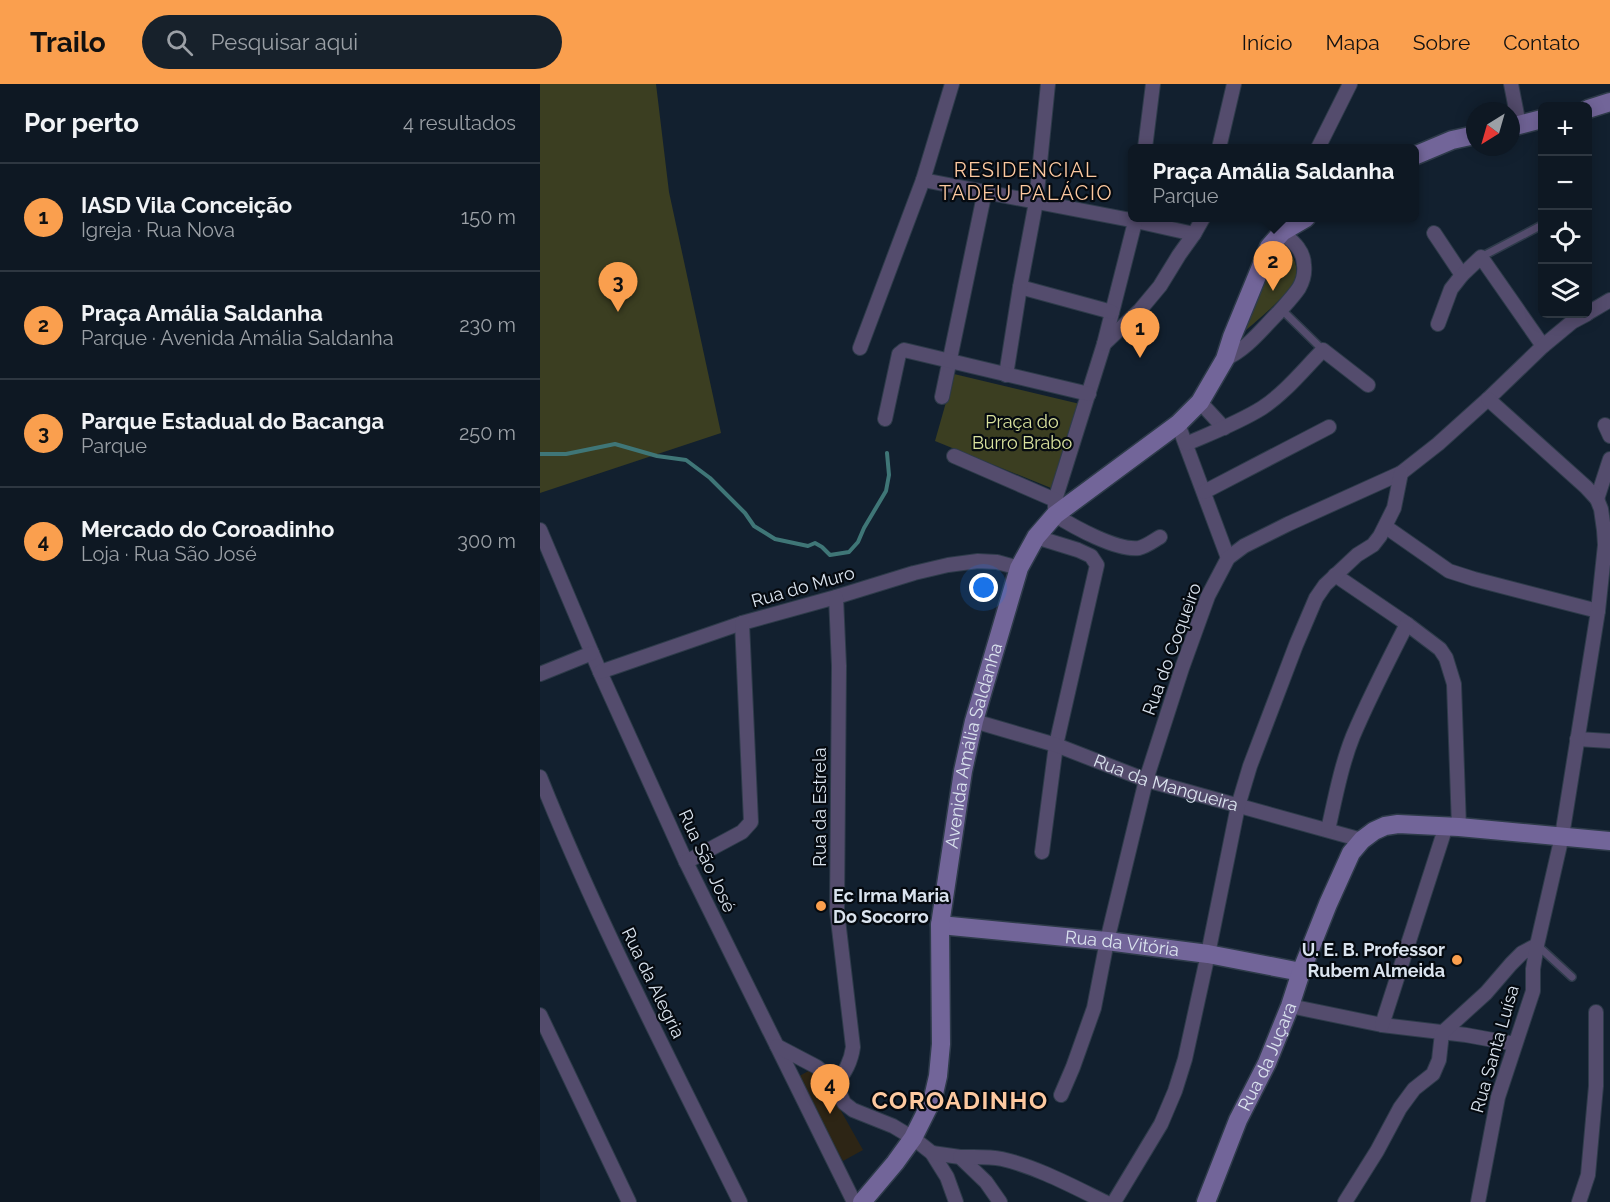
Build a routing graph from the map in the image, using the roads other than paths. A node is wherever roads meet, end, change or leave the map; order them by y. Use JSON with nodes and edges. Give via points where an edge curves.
{"nodes":[{"id":1,"x":951,"y":84,"type":"edge"},
{"id":2,"x":1048,"y":84,"type":"edge"},
{"id":3,"x":1153,"y":84,"type":"edge"},
{"id":4,"x":1234,"y":84,"type":"edge"},
{"id":5,"x":1350,"y":84,"type":"edge"},
{"id":6,"x":1511,"y":84,"type":"edge"},
{"id":7,"x":1513,"y":102,"type":"edge"},
{"id":8,"x":1538,"y":120,"type":"edge"},
{"id":9,"x":1520,"y":125,"type":"edge"},
{"id":10,"x":1466,"y":137,"type":"edge"},
{"id":11,"x":1146,"y":144,"type":"edge"},
{"id":12,"x":1221,"y":144,"type":"edge"},
{"id":13,"x":1320,"y":144,"type":"edge"},
{"id":14,"x":1419,"y":154,"type":"edge"},
{"id":15,"x":923,"y":180,"type":"junction"},
{"id":16,"x":985,"y":191,"type":"junction"},
{"id":17,"x":1036,"y":202,"type":"junction"},
{"id":18,"x":1128,"y":218,"type":"edge"},
{"id":19,"x":1135,"y":222,"type":"edge"},
{"id":20,"x":1148,"y":222,"type":"edge"},
{"id":21,"x":1201,"y":222,"type":"edge"},
{"id":22,"x":1284,"y":225,"type":"edge"},
{"id":23,"x":1538,"y":227,"type":"edge"},
{"id":24,"x":1434,"y":233,"type":"dead end"},
{"id":25,"x":1194,"y":234,"type":"junction"},
{"id":26,"x":1482,"y":257,"type":"junction"},
{"id":27,"x":1462,"y":275,"type":"junction"},
{"id":28,"x":1020,"y":287,"type":"junction"},
{"id":29,"x":1610,"y":300,"type":"edge"},
{"id":30,"x":1281,"y":309,"type":"junction"},
{"id":31,"x":1592,"y":310,"type":"edge"},
{"id":32,"x":1112,"y":312,"type":"junction"},
{"id":33,"x":1579,"y":318,"type":"edge"},
{"id":34,"x":1438,"y":324,"type":"dead end"},
{"id":35,"x":1104,"y":344,"type":"junction"},
{"id":36,"x":1543,"y":345,"type":"junction"},
{"id":37,"x":860,"y":348,"type":"dead end"},
{"id":38,"x":1323,"y":350,"type":"junction"},
{"id":39,"x":1225,"y":359,"type":"junction"},
{"id":40,"x":949,"y":362,"type":"junction"},
{"id":41,"x":1006,"y":375,"type":"junction"},
{"id":42,"x":1368,"y":385,"type":"dead end"},
{"id":43,"x":1089,"y":394,"type":"junction"},
{"id":44,"x":942,"y":397,"type":"dead end"},
{"id":45,"x":1488,"y":399,"type":"junction"},
{"id":46,"x":1200,"y":402,"type":"junction"},
{"id":47,"x":885,"y":419,"type":"dead end"},
{"id":48,"x":1178,"y":424,"type":"junction"},
{"id":49,"x":1329,"y":427,"type":"dead end"},
{"id":50,"x":1224,"y":428,"type":"junction"},
{"id":51,"x":1186,"y":444,"type":"junction"},
{"id":52,"x":954,"y":456,"type":"dead end"},
{"id":53,"x":1610,"y":459,"type":"edge"},
{"id":54,"x":1401,"y":473,"type":"junction"},
{"id":55,"x":1204,"y":492,"type":"junction"},
{"id":56,"x":1597,"y":499,"type":"junction"},
{"id":57,"x":1055,"y":508,"type":"junction"},
{"id":58,"x":1386,"y":527,"type":"junction"},
{"id":59,"x":540,"y":530,"type":"edge"},
{"id":60,"x":1607,"y":530,"type":"edge"},
{"id":61,"x":1036,"y":537,"type":"junction"},
{"id":62,"x":1160,"y":537,"type":"dead end"},
{"id":63,"x":1228,"y":558,"type":"junction"},
{"id":64,"x":1019,"y":568,"type":"junction"},
{"id":65,"x":1335,"y":575,"type":"junction"},
{"id":66,"x":836,"y":597,"type":"junction"},
{"id":67,"x":1598,"y":611,"type":"junction"},
{"id":68,"x":742,"y":623,"type":"junction"},
{"id":69,"x":1407,"y":624,"type":"junction"},
{"id":70,"x":592,"y":653,"type":"junction"},
{"id":71,"x":600,"y":672,"type":"junction"},
{"id":72,"x":540,"y":674,"type":"edge"},
{"id":73,"x":974,"y":721,"type":"junction"},
{"id":74,"x":1577,"y":739,"type":"junction"},
{"id":75,"x":1610,"y":741,"type":"edge"},
{"id":76,"x":1056,"y":745,"type":"junction"},
{"id":77,"x":540,"y":777,"type":"edge"},
{"id":78,"x":1146,"y":780,"type":"junction"},
{"id":79,"x":1238,"y":806,"type":"junction"},
{"id":80,"x":1453,"y":826,"type":"junction"},
{"id":81,"x":1328,"y":830,"type":"junction"},
{"id":82,"x":1562,"y":836,"type":"junction"},
{"id":83,"x":1362,"y":840,"type":"junction"},
{"id":84,"x":1610,"y":841,"type":"edge"},
{"id":85,"x":1042,"y":852,"type":"dead end"},
{"id":86,"x":686,"y":862,"type":"junction"},
{"id":87,"x":940,"y":926,"type":"junction"},
{"id":88,"x":1107,"y":941,"type":"junction"},
{"id":89,"x":1537,"y":945,"type":"junction"},
{"id":90,"x":1208,"y":954,"type":"junction"},
{"id":91,"x":1301,"y":972,"type":"junction"},
{"id":92,"x":1572,"y":977,"type":"dead end"},
{"id":93,"x":1290,"y":1006,"type":"junction"},
{"id":94,"x":1596,"y":1012,"type":"dead end"},
{"id":95,"x":540,"y":1015,"type":"edge"},
{"id":96,"x":1382,"y":1025,"type":"junction"},
{"id":97,"x":1442,"y":1033,"type":"junction"},
{"id":98,"x":1515,"y":1044,"type":"junction"},
{"id":99,"x":777,"y":1047,"type":"junction"},
{"id":100,"x":836,"y":1084,"type":"junction"},
{"id":101,"x":1603,"y":1087,"type":"edge"},
{"id":102,"x":1061,"y":1095,"type":"dead end"},
{"id":103,"x":913,"y":1138,"type":"junction"},
{"id":104,"x":932,"y":1153,"type":"junction"},
{"id":105,"x":960,"y":1157,"type":"junction"},
{"id":106,"x":629,"y":1202,"type":"edge"},
{"id":107,"x":740,"y":1202,"type":"edge"},
{"id":108,"x":854,"y":1202,"type":"edge"},
{"id":109,"x":862,"y":1202,"type":"edge"},
{"id":110,"x":956,"y":1202,"type":"edge"},
{"id":111,"x":1000,"y":1202,"type":"edge"},
{"id":112,"x":1105,"y":1202,"type":"edge"},
{"id":113,"x":1114,"y":1202,"type":"edge"},
{"id":114,"x":1206,"y":1202,"type":"edge"},
{"id":115,"x":1345,"y":1202,"type":"edge"},
{"id":116,"x":1478,"y":1202,"type":"edge"},
{"id":117,"x":1579,"y":1202,"type":"edge"}],
"edges":[{"from":1,"to":15,"type":"street"},
{"from":2,"to":17,"type":"street"},
{"from":3,"to":11,"type":"street"},
{"from":4,"to":12,"type":"street"},
{"from":5,"to":13,"type":"street"},
{"from":6,"to":7,"type":"street"},
{"from":8,"to":9,"type":"main road"},
{"from":10,"to":14,"type":"main road"},
{"from":15,"to":16,"type":"street"},
{"from":15,"to":37,"type":"street"},
{"from":16,"to":17,"type":"street"},
{"from":16,"to":40,"type":"street"},
{"from":17,"to":18,"type":"street"},
{"from":17,"to":28,"type":"street"},
{"from":19,"to":32,"type":"street"},
{"from":20,"to":25,"type":"street"},
{"from":21,"to":25,"type":"street"},
{"from":22,"to":30,"type":"street","name":"Avenida Amália Saldanha","via":[[1300,250],[1305,267],[1299,288]]},
{"from":22,"to":39,"type":"main road","name":"Avenida Amália Saldanha","via":[[1265,255]]},
{"from":23,"to":26,"type":"lane"},
{"from":24,"to":27,"type":"street"},
{"from":25,"to":35,"type":"street","via":[[1160,286]]},
{"from":26,"to":27,"type":"street"},
{"from":26,"to":36,"type":"street"},
{"from":27,"to":34,"type":"street","via":[[1451,289]]},
{"from":28,"to":32,"type":"street"},
{"from":28,"to":41,"type":"street"},
{"from":29,"to":31,"type":"street","name":"Rua do Coqueiro"},
{"from":30,"to":38,"type":"lane"},
{"from":30,"to":39,"type":"street","name":"Avenida Amália Saldanha","via":[[1243,348]]},
{"from":32,"to":35,"type":"street"},
{"from":33,"to":36,"type":"street","name":"Rua do Coqueiro"},
{"from":35,"to":43,"type":"street"},
{"from":36,"to":45,"type":"street","name":"Rua do Coqueiro"},
{"from":38,"to":42,"type":"street"},
{"from":38,"to":50,"type":"street","via":[[1275,398]]},
{"from":39,"to":46,"type":"main road","name":"Avenida Amália Saldanha"},
{"from":40,"to":41,"type":"street"},
{"from":40,"to":44,"type":"street"},
{"from":40,"to":47,"type":"street","via":[[900,351]]},
{"from":41,"to":43,"type":"street"},
{"from":43,"to":57,"type":"street"},
{"from":45,"to":54,"type":"street","name":"Rua do Coqueiro"},
{"from":45,"to":56,"type":"street"},
{"from":46,"to":48,"type":"main road","name":"Avenida Amália Saldanha"},
{"from":46,"to":50,"type":"street"},
{"from":48,"to":51,"type":"street"},
{"from":48,"to":57,"type":"main road","name":"Avenida Amália Saldanha"},
{"from":49,"to":55,"type":"street"},
{"from":50,"to":51,"type":"street"},
{"from":51,"to":55,"type":"street"},
{"from":52,"to":57,"type":"street"},
{"from":53,"to":56,"type":"street"},
{"from":54,"to":58,"type":"street"},
{"from":54,"to":63,"type":"street","name":"Rua do Coqueiro","via":[[1288,524]]},
{"from":55,"to":63,"type":"street"},
{"from":56,"to":60,"type":"street","name":"Rua Santa Luísa"},
{"from":57,"to":61,"type":"main road","name":"Avenida Amália Saldanha"},
{"from":57,"to":62,"type":"street","via":[[1073,526],[1130,548],[1140,548]]},
{"from":58,"to":65,"type":"street","via":[[1373,544]]},
{"from":58,"to":67,"type":"street","via":[[1449,572]]},
{"from":59,"to":70,"type":"street","name":"Rua São José"},
{"from":60,"to":67,"type":"street","name":"Rua Santa Luísa"},
{"from":61,"to":64,"type":"main road","name":"Avenida Amália Saldanha"},
{"from":61,"to":76,"type":"street","via":[[1078,550],[1091,556],[1097,565]]},
{"from":63,"to":78,"type":"street","name":"Rua do Coqueiro","via":[[1208,596]]},
{"from":64,"to":66,"type":"street","name":"Rua do Muro","via":[[978,561],[948,565]]},
{"from":64,"to":73,"type":"main road","name":"Avenida Amália Saldanha"},
{"from":65,"to":69,"type":"street"},
{"from":65,"to":79,"type":"street","via":[[1316,598],[1296,645]]},
{"from":66,"to":68,"type":"street","name":"Rua do Muro"},
{"from":66,"to":100,"type":"street","name":"Rua da Estrela","via":[[837,911],[853,1047],[851,1060]]},
{"from":67,"to":74,"type":"street","name":"Rua Santa Luísa"},
{"from":68,"to":71,"type":"street","name":"Rua do Muro"},
{"from":68,"to":86,"type":"street","via":[[751,822],[742,832]]},
{"from":69,"to":80,"type":"street","via":[[1440,649],[1454,684]]},
{"from":69,"to":81,"type":"street","via":[[1353,738]]},
{"from":70,"to":71,"type":"street","name":"Rua São José"},
{"from":70,"to":72,"type":"street"},
{"from":71,"to":86,"type":"street","name":"Rua São José"},
{"from":73,"to":76,"type":"street","name":"Rua da Mangueira"},
{"from":73,"to":87,"type":"main road","name":"Avenida Amália Saldanha"},
{"from":74,"to":75,"type":"street"},
{"from":74,"to":82,"type":"street","name":"Rua Santa Luísa"},
{"from":76,"to":78,"type":"street","name":"Rua da Mangueira"},
{"from":76,"to":85,"type":"street"},
{"from":77,"to":107,"type":"street","name":"Rua da Alegria","via":[[575,862]]},
{"from":78,"to":79,"type":"street","name":"Rua da Mangueira"},
{"from":78,"to":88,"type":"street","name":"Rua do Coqueiro"},
{"from":79,"to":81,"type":"street","name":"Rua da Mangueira"},
{"from":79,"to":90,"type":"street"},
{"from":80,"to":82,"type":"main road"},
{"from":80,"to":83,"type":"main road","name":"Rua da Juçara","via":[[1398,824],[1385,826]]},
{"from":80,"to":96,"type":"street"},
{"from":81,"to":83,"type":"street","name":"Rua da Mangueira"},
{"from":82,"to":84,"type":"main road"},
{"from":82,"to":89,"type":"street","name":"Rua Santa Luísa"},
{"from":83,"to":91,"type":"main road","name":"Rua da Juçara","via":[[1351,853]]},
{"from":86,"to":99,"type":"street","name":"Rua São José"},
{"from":87,"to":88,"type":"main road","name":"Rua da Vitória"},
{"from":87,"to":103,"type":"main road","name":"Avenida Amália Saldanha","via":[[938,1076],[933,1098]]},
{"from":88,"to":90,"type":"main road","name":"Rua da Vitória"},
{"from":88,"to":102,"type":"street","name":"Rua do Coqueiro","via":[[1094,1008]]},
{"from":89,"to":92,"type":"lane"},
{"from":89,"to":97,"type":"street","via":[[1510,964],[1486,993]]},
{"from":89,"to":98,"type":"street","name":"Rua Santa Luísa","via":[[1533,991]]},
{"from":90,"to":91,"type":"main road","name":"Rua da Vitória"},
{"from":90,"to":113,"type":"street","via":[[1175,1092],[1161,1124]]},
{"from":91,"to":93,"type":"main road","name":"Rua da Juçara"},
{"from":93,"to":96,"type":"street"},
{"from":93,"to":114,"type":"main road","name":"Rua da Juçara"},
{"from":94,"to":101,"type":"street"},
{"from":95,"to":106,"type":"street"},
{"from":96,"to":97,"type":"street"},
{"from":97,"to":98,"type":"street"},
{"from":97,"to":115,"type":"street","via":[[1433,1074],[1414,1089],[1400,1108]]},
{"from":98,"to":116,"type":"street","name":"Rua Santa Luísa","via":[[1498,1097]]},
{"from":99,"to":100,"type":"street","via":[[817,1067]]},
{"from":99,"to":108,"type":"street","name":"Rua São José"},
{"from":100,"to":103,"type":"street","via":[[844,1103],[853,1110],[882,1120]]},
{"from":101,"to":117,"type":"street","via":[[1588,1175]]},
{"from":103,"to":104,"type":"street"},
{"from":103,"to":109,"type":"main road","name":"Avenida Amália Saldanha"},
{"from":104,"to":105,"type":"street"},
{"from":104,"to":110,"type":"street"},
{"from":105,"to":111,"type":"street"},
{"from":105,"to":112,"type":"street","via":[[1011,1162]]}]}
